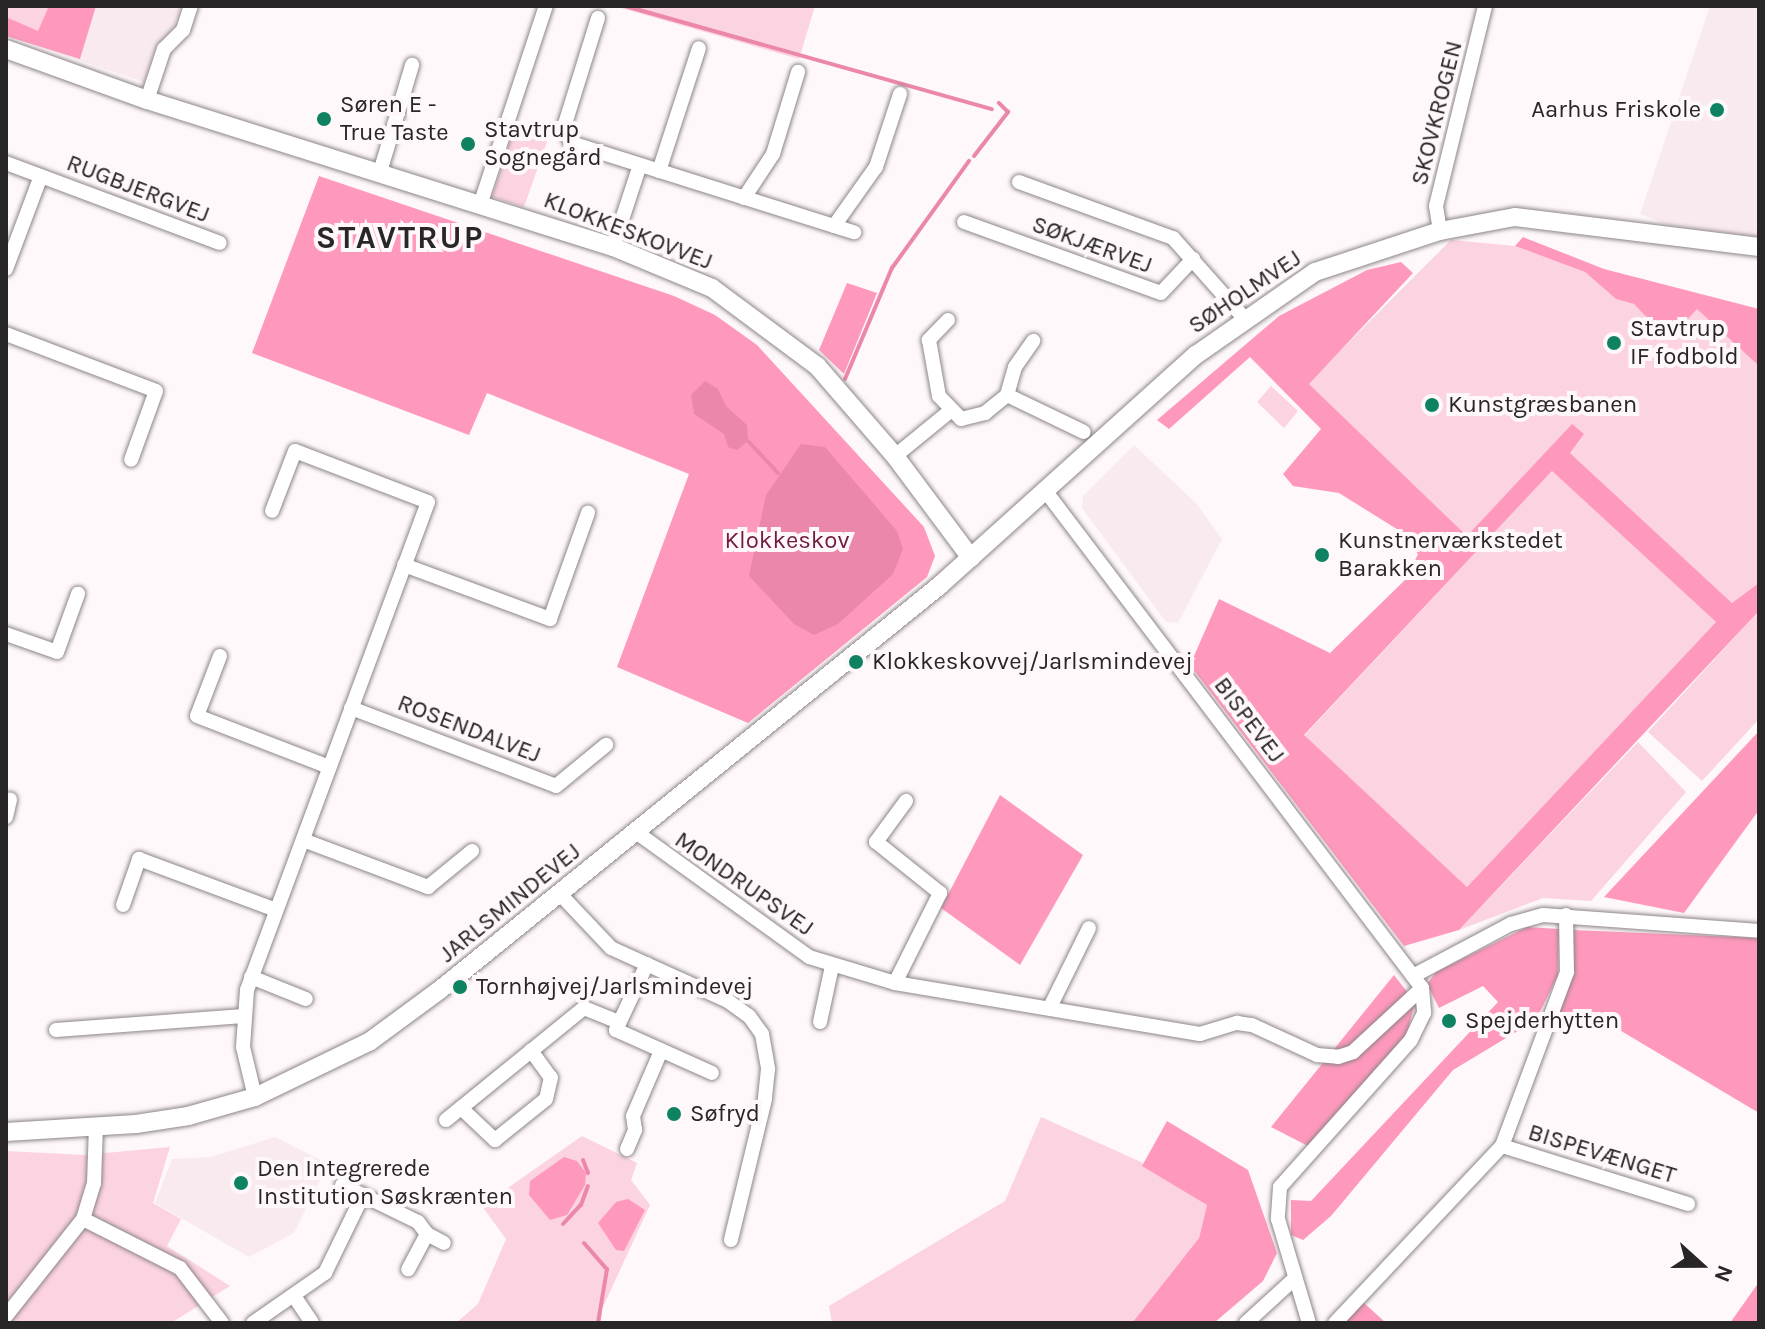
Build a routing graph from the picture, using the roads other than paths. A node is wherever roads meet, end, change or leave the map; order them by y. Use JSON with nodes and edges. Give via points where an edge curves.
{"nodes":[{"id":1,"x":191,"y":6,"type":"edge"},
{"id":2,"x":546,"y":6,"type":"edge"},
{"id":3,"x":1485,"y":6,"type":"edge"},
{"id":4,"x":598,"y":18,"type":"dead end"},
{"id":5,"x":699,"y":48,"type":"dead end"},
{"id":6,"x":6,"y":49,"type":"edge"},
{"id":7,"x":412,"y":65,"type":"dead end"},
{"id":8,"x":798,"y":72,"type":"dead end"},
{"id":9,"x":900,"y":94,"type":"dead end"},
{"id":10,"x":147,"y":100,"type":"junction"},
{"id":11,"x":6,"y":163,"type":"edge"},
{"id":12,"x":640,"y":165,"type":"junction"},
{"id":13,"x":659,"y":171,"type":"junction"},
{"id":14,"x":380,"y":172,"type":"junction"},
{"id":15,"x":41,"y":176,"type":"junction"},
{"id":16,"x":1019,"y":182,"type":"dead end"},
{"id":17,"x":744,"y":198,"type":"junction"},
{"id":18,"x":481,"y":202,"type":"junction"},
{"id":19,"x":964,"y":222,"type":"dead end"},
{"id":20,"x":834,"y":226,"type":"junction"},
{"id":21,"x":1440,"y":231,"type":"junction"},
{"id":22,"x":854,"y":232,"type":"dead end"},
{"id":23,"x":220,"y":243,"type":"dead end"},
{"id":24,"x":613,"y":247,"type":"junction"},
{"id":25,"x":1759,"y":247,"type":"edge"},
{"id":26,"x":1193,"y":259,"type":"junction"},
{"id":27,"x":6,"y":269,"type":"edge"},
{"id":28,"x":1244,"y":318,"type":"junction"},
{"id":29,"x":948,"y":320,"type":"dead end"},
{"id":30,"x":6,"y":334,"type":"edge"},
{"id":31,"x":1033,"y":341,"type":"dead end"},
{"id":32,"x":1007,"y":395,"type":"junction"},
{"id":33,"x":949,"y":412,"type":"junction"},
{"id":34,"x":1084,"y":432,"type":"dead end"},
{"id":35,"x":895,"y":456,"type":"junction"},
{"id":36,"x":131,"y":460,"type":"dead end"},
{"id":37,"x":1047,"y":493,"type":"junction"},
{"id":38,"x":272,"y":511,"type":"dead end"},
{"id":39,"x":588,"y":513,"type":"dead end"},
{"id":40,"x":971,"y":558,"type":"junction"},
{"id":41,"x":404,"y":565,"type":"junction"},
{"id":42,"x":78,"y":594,"type":"dead end"},
{"id":43,"x":6,"y":634,"type":"edge"},
{"id":44,"x":220,"y":656,"type":"dead end"},
{"id":45,"x":351,"y":708,"type":"junction"},
{"id":46,"x":606,"y":745,"type":"dead end"},
{"id":47,"x":329,"y":767,"type":"junction"},
{"id":48,"x":10,"y":799,"type":"dead end"},
{"id":49,"x":906,"y":801,"type":"dead end"},
{"id":50,"x":6,"y":817,"type":"edge"},
{"id":51,"x":636,"y":832,"type":"junction"},
{"id":52,"x":303,"y":840,"type":"junction"},
{"id":53,"x":472,"y":851,"type":"dead end"},
{"id":54,"x":560,"y":894,"type":"junction"},
{"id":55,"x":123,"y":905,"type":"dead end"},
{"id":56,"x":276,"y":910,"type":"junction"},
{"id":57,"x":1566,"y":915,"type":"junction"},
{"id":58,"x":1089,"y":928,"type":"dead end"},
{"id":59,"x":1759,"y":931,"type":"edge"},
{"id":60,"x":647,"y":964,"type":"junction"},
{"id":61,"x":832,"y":966,"type":"junction"},
{"id":62,"x":1413,"y":976,"type":"junction"},
{"id":63,"x":251,"y":977,"type":"junction"},
{"id":64,"x":895,"y":983,"type":"junction"},
{"id":65,"x":1422,"y":988,"type":"junction"},
{"id":66,"x":306,"y":999,"type":"dead end"},
{"id":67,"x":1050,"y":1007,"type":"junction"},
{"id":68,"x":243,"y":1016,"type":"junction"},
{"id":69,"x":619,"y":1022,"type":"junction"},
{"id":70,"x":820,"y":1022,"type":"dead end"},
{"id":71,"x":56,"y":1030,"type":"dead end"},
{"id":72,"x":531,"y":1050,"type":"junction"},
{"id":73,"x":661,"y":1051,"type":"junction"},
{"id":74,"x":712,"y":1073,"type":"dead end"},
{"id":75,"x":255,"y":1097,"type":"junction"},
{"id":76,"x":461,"y":1108,"type":"junction"},
{"id":77,"x":446,"y":1120,"type":"dead end"},
{"id":78,"x":96,"y":1127,"type":"junction"},
{"id":79,"x":6,"y":1132,"type":"edge"},
{"id":80,"x":1502,"y":1146,"type":"junction"},
{"id":81,"x":627,"y":1149,"type":"dead end"},
{"id":82,"x":342,"y":1185,"type":"dead end"},
{"id":83,"x":363,"y":1195,"type":"junction"},
{"id":84,"x":1688,"y":1204,"type":"dead end"},
{"id":85,"x":83,"y":1219,"type":"junction"},
{"id":86,"x":427,"y":1234,"type":"junction"},
{"id":87,"x":731,"y":1240,"type":"dead end"},
{"id":88,"x":444,"y":1243,"type":"dead end"},
{"id":89,"x":408,"y":1269,"type":"dead end"},
{"id":90,"x":1294,"y":1279,"type":"junction"},
{"id":91,"x":294,"y":1296,"type":"junction"},
{"id":92,"x":6,"y":1316,"type":"edge"},
{"id":93,"x":222,"y":1323,"type":"edge"},
{"id":94,"x":253,"y":1323,"type":"edge"},
{"id":95,"x":312,"y":1323,"type":"edge"},
{"id":96,"x":1246,"y":1323,"type":"edge"},
{"id":97,"x":1309,"y":1323,"type":"edge"},
{"id":98,"x":1335,"y":1323,"type":"edge"}],
"edges":[{"from":1,"to":10,"type":"street","via":[[183,30],[164,49]]},
{"from":2,"to":18,"type":"street"},
{"from":3,"to":21,"type":"street","name":"SKOVKROGEN","via":[[1436,206]]},
{"from":4,"to":12,"type":"street","via":[[564,136],[571,143]]},
{"from":5,"to":13,"type":"street"},
{"from":6,"to":10,"type":"street","name":"KLOKKESKOVVEJ"},
{"from":7,"to":14,"type":"street"},
{"from":8,"to":17,"type":"street","via":[[773,154]]},
{"from":9,"to":20,"type":"street","via":[[876,167]]},
{"from":10,"to":14,"type":"street","name":"KLOKKESKOVVEJ"},
{"from":11,"to":15,"type":"street","name":"RUGBJERGVEJ"},
{"from":12,"to":13,"type":"street"},
{"from":12,"to":24,"type":"street"},
{"from":13,"to":17,"type":"street"},
{"from":14,"to":18,"type":"street","name":"KLOKKESKOVVEJ"},
{"from":15,"to":23,"type":"street","name":"RUGBJERGVEJ"},
{"from":15,"to":27,"type":"street","name":"RUGBJERGVEJ"},
{"from":16,"to":26,"type":"street","name":"SØKJÆRVEJ","via":[[1162,232]]},
{"from":17,"to":20,"type":"street"},
{"from":18,"to":24,"type":"street","name":"KLOKKESKOVVEJ"},
{"from":19,"to":26,"type":"street","name":"SØKJÆRVEJ","via":[[1161,293]]},
{"from":20,"to":22,"type":"street"},
{"from":21,"to":25,"type":"street","name":"SØHOLMVEJ","via":[[1515,217],[1557,219]]},
{"from":21,"to":28,"type":"street","name":"SØHOLMVEJ","via":[[1315,272]]},
{"from":24,"to":35,"type":"street","name":"KLOKKESKOVVEJ","via":[[712,288],[773,328],[817,366]]},
{"from":26,"to":28,"type":"street","name":"SØKJÆRVEJ"},
{"from":28,"to":37,"type":"street","name":"SØHOLMVEJ","via":[[1196,355]]},
{"from":29,"to":33,"type":"street","via":[[929,340],[935,381]]},
{"from":30,"to":36,"type":"street","via":[[156,391]]},
{"from":31,"to":32,"type":"street","via":[[1015,367]]},
{"from":32,"to":33,"type":"street","via":[[971,418]]},
{"from":32,"to":34,"type":"street"},
{"from":33,"to":35,"type":"street"},
{"from":35,"to":40,"type":"street","name":"KLOKKESKOVVEJ"},
{"from":37,"to":40,"type":"street","name":"SØHOLMVEJ"},
{"from":37,"to":62,"type":"street","name":"BISPEVEJ"},
{"from":38,"to":41,"type":"street","via":[[295,451],[428,502]]},
{"from":39,"to":41,"type":"street","via":[[550,619]]},
{"from":40,"to":51,"type":"street","name":"JARLSMINDEVEJ"},
{"from":41,"to":45,"type":"street"},
{"from":42,"to":43,"type":"street","via":[[57,652]]},
{"from":44,"to":47,"type":"street","via":[[197,716]]},
{"from":45,"to":46,"type":"street","name":"ROSENDALVEJ","via":[[556,786]]},
{"from":45,"to":47,"type":"street"},
{"from":47,"to":52,"type":"street"},
{"from":48,"to":50,"type":"street"},
{"from":49,"to":64,"type":"street","via":[[876,842],[940,893]]},
{"from":51,"to":54,"type":"street","name":"JARLSMINDEVEJ"},
{"from":51,"to":61,"type":"street","name":"MONDRUPSVEJ","via":[[809,957]]},
{"from":52,"to":53,"type":"street","via":[[428,887]]},
{"from":52,"to":56,"type":"street"},
{"from":54,"to":60,"type":"street","via":[[597,937]]},
{"from":54,"to":75,"type":"street","name":"JARLSMINDEVEJ","via":[[369,1042]]},
{"from":55,"to":56,"type":"street","via":[[139,859]]},
{"from":56,"to":63,"type":"street"},
{"from":57,"to":59,"type":"street"},
{"from":57,"to":62,"type":"street","via":[[1511,924]]},
{"from":57,"to":80,"type":"street","via":[[1567,972]]},
{"from":58,"to":67,"type":"street"},
{"from":60,"to":69,"type":"street"},
{"from":60,"to":87,"type":"street","via":[[728,1001],[762,1034],[768,1069],[765,1099]]},
{"from":61,"to":64,"type":"street","name":"MONDRUPSVEJ"},
{"from":61,"to":70,"type":"street"},
{"from":62,"to":65,"type":"street","name":"BISPEVEJ"},
{"from":63,"to":66,"type":"street"},
{"from":63,"to":68,"type":"street"},
{"from":64,"to":67,"type":"street","name":"MONDRUPSVEJ"},
{"from":65,"to":67,"type":"street","name":"MONDRUPSVEJ","via":[[1353,1052],[1338,1057],[1317,1055],[1252,1025],[1237,1023],[1200,1034]]},
{"from":65,"to":90,"type":"street","via":[[1424,1013],[1411,1040],[1280,1187],[1278,1219]]},
{"from":68,"to":71,"type":"street"},
{"from":68,"to":75,"type":"street","via":[[245,1062]]},
{"from":69,"to":72,"type":"street","via":[[584,1008]]},
{"from":69,"to":73,"type":"street","via":[[616,1030]]},
{"from":72,"to":76,"type":"street"},
{"from":72,"to":76,"type":"street","via":[[551,1078],[546,1099],[495,1140]]},
{"from":73,"to":74,"type":"street"},
{"from":73,"to":81,"type":"street","via":[[633,1116],[635,1130]]},
{"from":75,"to":78,"type":"street","name":"JARLSMINDEVEJ","via":[[152,1123]]},
{"from":76,"to":77,"type":"street"},
{"from":78,"to":79,"type":"street","name":"JARLSMINDEVEJ"},
{"from":78,"to":85,"type":"street","via":[[94,1183]]},
{"from":80,"to":84,"type":"street","name":"BISPEVÆNGET"},
{"from":80,"to":98,"type":"street"},
{"from":82,"to":83,"type":"street"},
{"from":83,"to":86,"type":"street","via":[[418,1222]]},
{"from":83,"to":91,"type":"street","via":[[325,1273]]},
{"from":85,"to":92,"type":"street"},
{"from":85,"to":93,"type":"street","via":[[180,1268]]},
{"from":86,"to":88,"type":"street"},
{"from":86,"to":89,"type":"street"},
{"from":90,"to":96,"type":"street"},
{"from":90,"to":97,"type":"street"},
{"from":91,"to":94,"type":"street"},
{"from":91,"to":95,"type":"street"}]}
